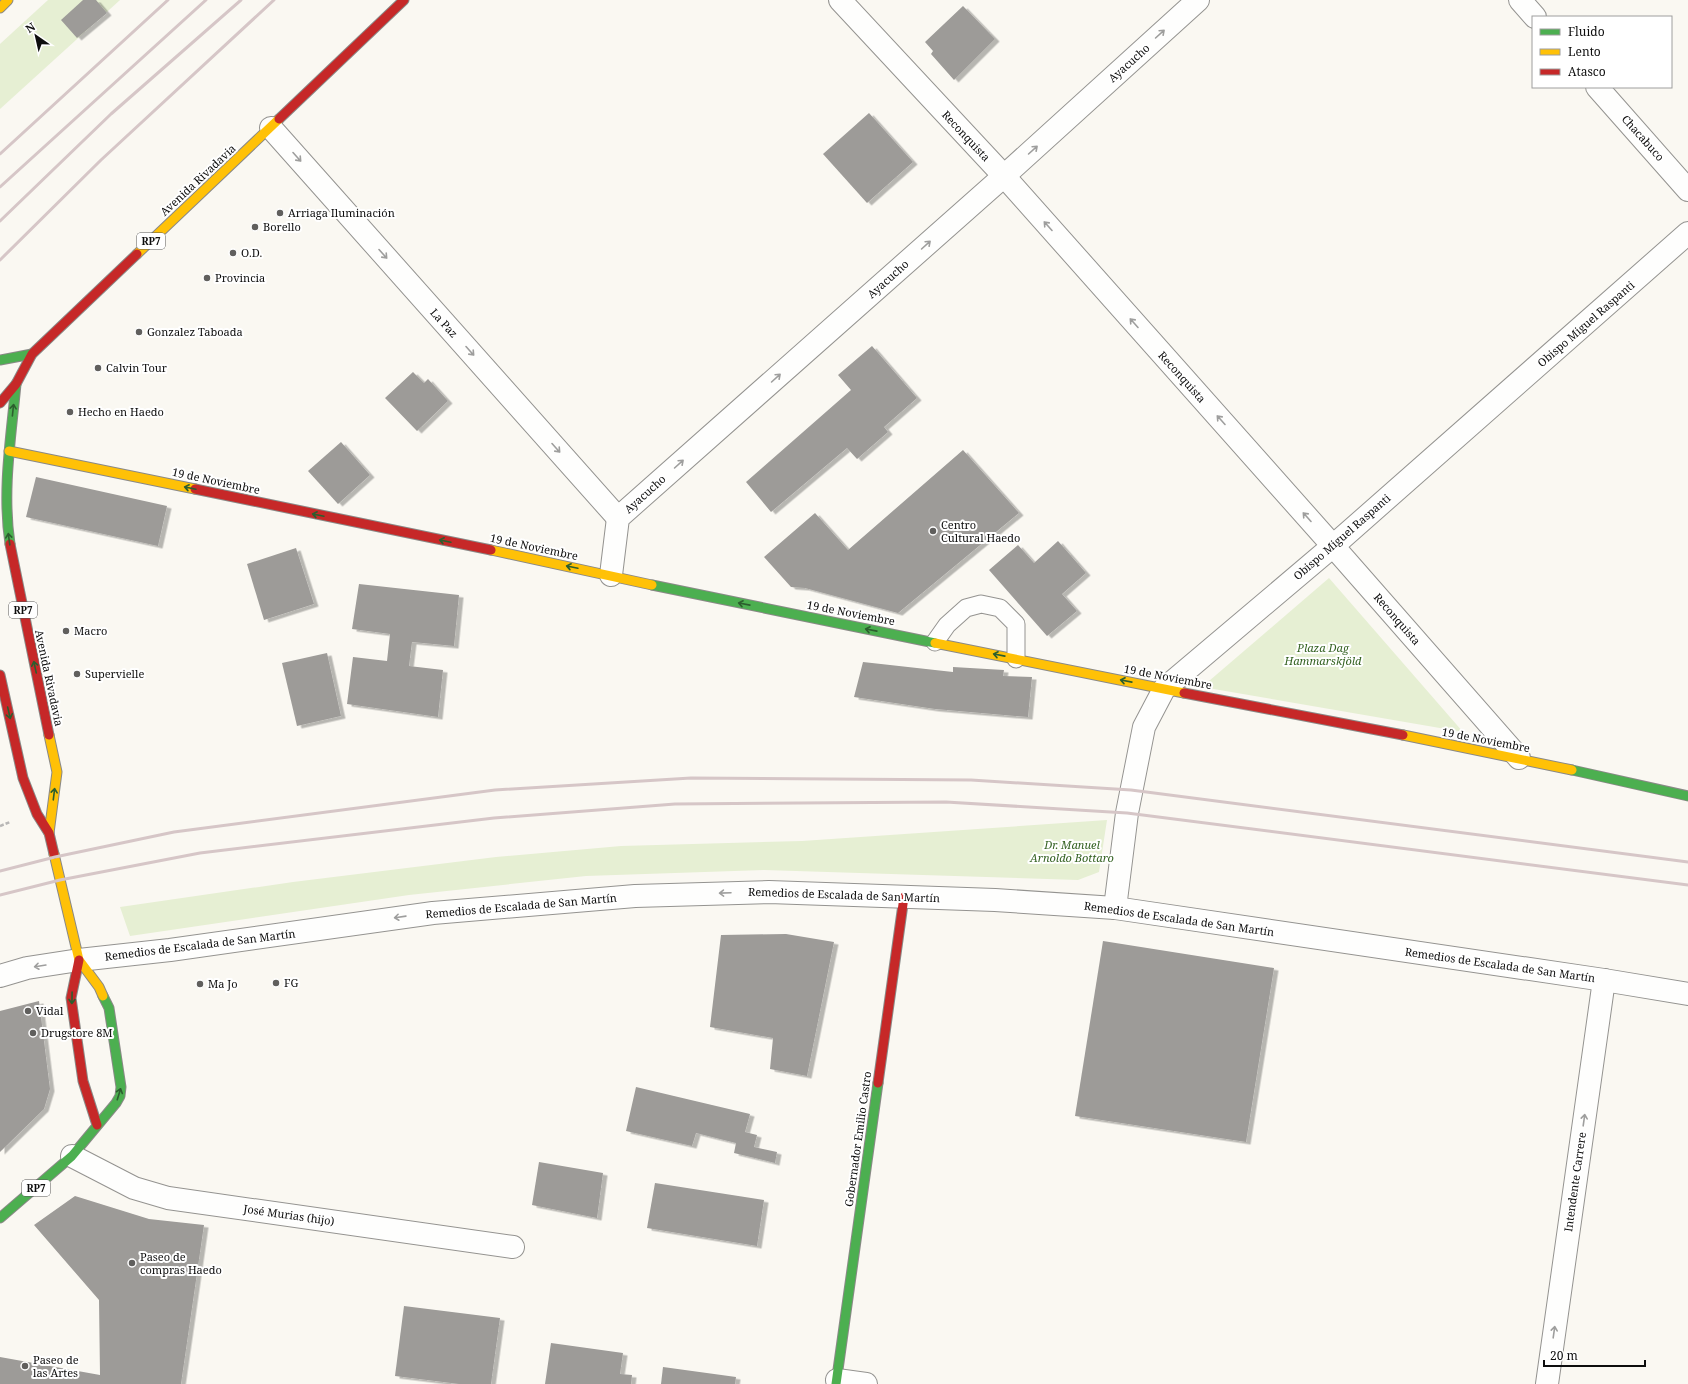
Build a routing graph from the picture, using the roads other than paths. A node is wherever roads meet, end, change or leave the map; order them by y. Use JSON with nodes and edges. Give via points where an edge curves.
{"nodes":[{"id":1,"x":8,"y":0,"type":"edge"},
{"id":2,"x":404,"y":0,"type":"edge"},
{"id":3,"x":840,"y":0,"type":"edge"},
{"id":4,"x":1198,"y":0,"type":"edge"},
{"id":5,"x":1520,"y":0,"type":"edge"},
{"id":6,"x":0,"y":8,"type":"edge"},
{"id":7,"x":1534,"y":16,"type":"edge"},
{"id":8,"x":1598,"y":88,"type":"edge"},
{"id":9,"x":271,"y":128,"type":"junction"},
{"id":10,"x":1004,"y":176,"type":"junction"},
{"id":11,"x":1688,"y":190,"type":"edge"},
{"id":12,"x":1688,"y":233,"type":"edge"},
{"id":13,"x":32,"y":354,"type":"junction"},
{"id":14,"x":0,"y":360,"type":"edge"},
{"id":15,"x":16,"y":384,"type":"junction"},
{"id":16,"x":0,"y":391,"type":"edge"},
{"id":17,"x":0,"y":403,"type":"edge"},
{"id":18,"x":9,"y":451,"type":"junction"},
{"id":19,"x":618,"y":518,"type":"junction"},
{"id":20,"x":1333,"y":546,"type":"junction"},
{"id":21,"x":611,"y":575,"type":"junction"},
{"id":22,"x":935,"y":642,"type":"junction"},
{"id":23,"x":1016,"y":659,"type":"junction"},
{"id":24,"x":0,"y":675,"type":"edge"},
{"id":25,"x":1164,"y":689,"type":"junction"},
{"id":26,"x":1519,"y":758,"type":"junction"},
{"id":27,"x":1688,"y":796,"type":"edge"},
{"id":28,"x":49,"y":833,"type":"junction"},
{"id":29,"x":904,"y":897,"type":"junction"},
{"id":30,"x":1115,"y":908,"type":"junction"},
{"id":31,"x":79,"y":960,"type":"junction"},
{"id":32,"x":0,"y":976,"type":"edge"},
{"id":33,"x":1604,"y":980,"type":"junction"},
{"id":34,"x":1688,"y":994,"type":"edge"},
{"id":35,"x":97,"y":1125,"type":"junction"},
{"id":36,"x":72,"y":1156,"type":"junction"},
{"id":37,"x":0,"y":1218,"type":"edge"},
{"id":38,"x":513,"y":1247,"type":"dead end"},
{"id":39,"x":836,"y":1382,"type":"edge"},
{"id":40,"x":866,"y":1384,"type":"edge"},
{"id":41,"x":1547,"y":1384,"type":"edge"}],
"edges":[{"from":1,"to":6,"type":"street"},
{"from":2,"to":9,"type":"street","name":"Avenida Rivadavia","number":"RP7"},
{"from":3,"to":10,"type":"street","name":"Reconquista"},
{"from":10,"to":4,"type":"street","name":"Ayacucho","one_way":true},
{"from":5,"to":7,"type":"street"},
{"from":8,"to":11,"type":"street","name":"Chacabuco"},
{"from":9,"to":13,"type":"street","name":"Avenida Rivadavia","number":"RP7"},
{"from":9,"to":19,"type":"street","name":"La Paz","one_way":true},
{"from":19,"to":10,"type":"street","name":"Ayacucho","one_way":true},
{"from":20,"to":10,"type":"street","name":"Reconquista","one_way":true},
{"from":12,"to":20,"type":"street","name":"Obispo Miguel Raspanti"},
{"from":13,"to":14,"type":"street"},
{"from":13,"to":15,"type":"street","name":"Avenida Rivadavia","number":"RP7"},
{"from":15,"to":16,"type":"street"},
{"from":15,"to":17,"type":"street","name":"Avenida Rivadavia","number":"RP7"},
{"from":18,"to":15,"type":"street","name":"Avenida Rivadavia","number":"RP7","one_way":true},
{"from":21,"to":18,"type":"street","name":"19 de Noviembre","one_way":true},
{"from":28,"to":18,"type":"street","name":"Avenida Rivadavia","number":"RP7","one_way":true,"via":[[57,772],[7,522]]},
{"from":19,"to":21,"type":"street","name":"Ayacucho"},
{"from":20,"to":25,"type":"street","name":"Obispo Miguel Raspanti"},
{"from":20,"to":26,"type":"street","name":"Reconquista"},
{"from":22,"to":21,"type":"street","name":"19 de Noviembre","one_way":true,"via":[[688,593]]},
{"from":23,"to":22,"type":"street","name":"19 de Noviembre","one_way":true},
{"from":22,"to":23,"type":"lane","via":[[947,625],[966,608],[981,604],[1000,608],[1016,624]]},
{"from":25,"to":23,"type":"street","name":"19 de Noviembre","one_way":true},
{"from":24,"to":28,"type":"street","name":"Avenida Rivadavia","number":"RP7","one_way":true,"via":[[23,778]]},
{"from":25,"to":26,"type":"street","name":"19 de Noviembre"},
{"from":25,"to":30,"type":"street","name":"Obispo Miguel Raspanti","via":[[1144,727],[1126,813]]},
{"from":26,"to":27,"type":"street","name":"19 de Noviembre"},
{"from":28,"to":31,"type":"street","name":"Avenida Rivadavia","number":"RP7"},
{"from":29,"to":30,"type":"street","name":"Remedios de Escalada de San Martín"},
{"from":29,"to":31,"type":"street","name":"Remedios de Escalada de San Martín","one_way":true,"via":[[769,892],[635,896],[433,913],[170,950]]},
{"from":29,"to":39,"type":"street","name":"Gobernador Emilio Castro"},
{"from":30,"to":33,"type":"street","name":"Remedios de Escalada de San Martín"},
{"from":31,"to":32,"type":"street","name":"Remedios de Escalada de San Martín","one_way":true,"via":[[27,968]]},
{"from":31,"to":35,"type":"street","name":"Avenida Rivadavia","number":"RP7","one_way":true,"via":[[71,998],[83,1081]]},
{"from":35,"to":31,"type":"street","name":"Avenida Rivadavia","number":"RP7","one_way":true,"via":[[120,1096],[121,1081],[108,1003]]},
{"from":33,"to":34,"type":"street","name":"Remedios de Escalada de San Martín"},
{"from":41,"to":33,"type":"street","name":"Intendente Carrere","one_way":true},
{"from":35,"to":36,"type":"street","name":"Avenida Rivadavia","number":"RP7"},
{"from":36,"to":37,"type":"street","name":"Avenida Rivadavia","number":"RP7"},
{"from":36,"to":38,"type":"street","name":"José Murias (hijo)","via":[[134,1188],[168,1198]]},
{"from":39,"to":40,"type":"street"}]}
